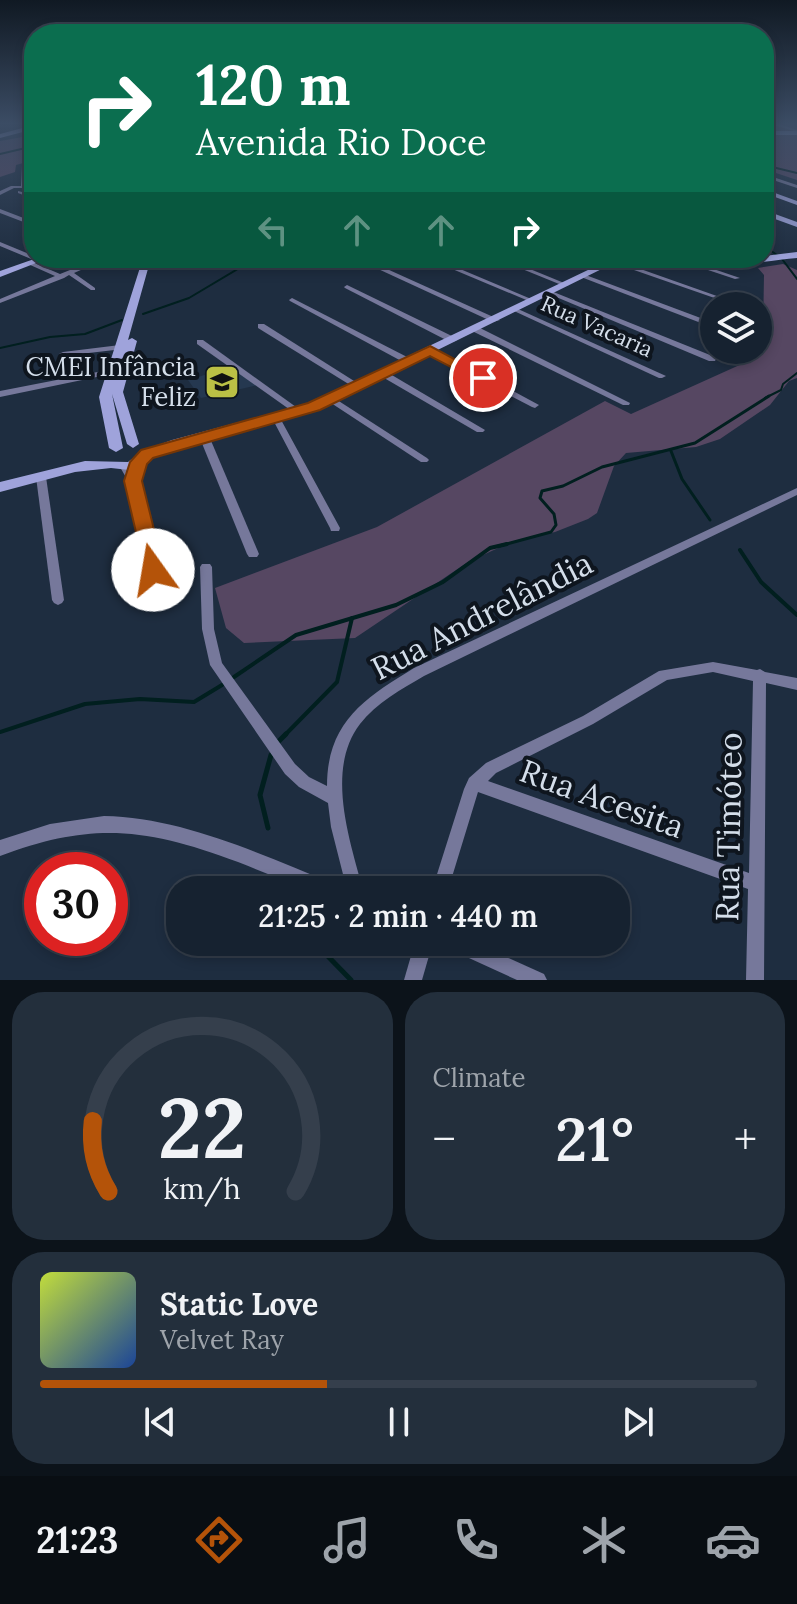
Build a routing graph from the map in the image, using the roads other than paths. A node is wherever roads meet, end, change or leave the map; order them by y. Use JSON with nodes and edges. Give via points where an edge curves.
{"nodes":[{"id":1,"x":774,"y":179,"type":"edge"},
{"id":2,"x":797,"y":187,"type":"edge"},
{"id":3,"x":24,"y":188,"type":"edge"},
{"id":4,"x":0,"y":194,"type":"edge"},
{"id":5,"x":774,"y":195,"type":"edge"},
{"id":6,"x":797,"y":203,"type":"edge"},
{"id":7,"x":0,"y":211,"type":"edge"},
{"id":8,"x":774,"y":216,"type":"edge"},
{"id":9,"x":24,"y":220,"type":"edge"},
{"id":10,"x":797,"y":225,"type":"edge"},
{"id":11,"x":0,"y":244,"type":"edge"},
{"id":12,"x":24,"y":254,"type":"edge"},
{"id":13,"x":797,"y":255,"type":"edge"},
{"id":14,"x":774,"y":257,"type":"edge"},
{"id":15,"x":24,"y":265,"type":"edge"},
{"id":16,"x":49,"y":268,"type":"edge"},
{"id":17,"x":84,"y":268,"type":"edge"},
{"id":18,"x":144,"y":268,"type":"edge"},
{"id":19,"x":154,"y":268,"type":"edge"},
{"id":20,"x":381,"y":268,"type":"edge"},
{"id":21,"x":453,"y":268,"type":"edge"},
{"id":22,"x":523,"y":268,"type":"edge"},
{"id":23,"x":638,"y":268,"type":"edge"},
{"id":24,"x":706,"y":268,"type":"edge"},
{"id":25,"x":597,"y":269,"type":"edge"},
{"id":26,"x":0,"y":274,"type":"edge"},
{"id":27,"x":71,"y":274,"type":"junction"},
{"id":28,"x":583,"y":276,"type":"junction"},
{"id":29,"x":62,"y":277,"type":"junction"},
{"id":30,"x":737,"y":278,"type":"dead end"},
{"id":31,"x":566,"y":285,"type":"junction"},
{"id":32,"x":347,"y":287,"type":"dead end"},
{"id":33,"x":93,"y":289,"type":"dead end"},
{"id":34,"x":703,"y":292,"type":"edge"},
{"id":35,"x":551,"y":293,"type":"junction"},
{"id":36,"x":292,"y":300,"type":"dead end"},
{"id":37,"x":0,"y":301,"type":"edge"},
{"id":38,"x":533,"y":301,"type":"junction"},
{"id":39,"x":516,"y":310,"type":"junction"},
{"id":40,"x":496,"y":320,"type":"junction"},
{"id":41,"x":700,"y":321,"type":"edge"},
{"id":42,"x":261,"y":326,"type":"dead end"},
{"id":43,"x":475,"y":329,"type":"junction"},
{"id":44,"x":453,"y":340,"type":"junction"},
{"id":45,"x":200,"y":342,"type":"dead end"},
{"id":46,"x":120,"y":347,"type":"junction"},
{"id":47,"x":430,"y":350,"type":"junction"},
{"id":48,"x":63,"y":354,"type":"dead end"},
{"id":49,"x":700,"y":354,"type":"edge"},
{"id":50,"x":408,"y":361,"type":"junction"},
{"id":51,"x":113,"y":371,"type":"junction"},
{"id":52,"x":382,"y":373,"type":"junction"},
{"id":53,"x":662,"y":376,"type":"dead end"},
{"id":54,"x":358,"y":386,"type":"junction"},
{"id":55,"x":0,"y":394,"type":"edge"},
{"id":56,"x":331,"y":399,"type":"junction"},
{"id":57,"x":626,"y":403,"type":"dead end"},
{"id":58,"x":535,"y":405,"type":"dead end"},
{"id":59,"x":299,"y":412,"type":"junction"},
{"id":60,"x":276,"y":418,"type":"junction"},
{"id":61,"x":480,"y":430,"type":"dead end"},
{"id":62,"x":204,"y":436,"type":"junction"},
{"id":63,"x":128,"y":455,"type":"junction"},
{"id":64,"x":424,"y":460,"type":"dead end"},
{"id":65,"x":41,"y":477,"type":"junction"},
{"id":66,"x":0,"y":487,"type":"edge"},
{"id":67,"x":797,"y":491,"type":"edge"},
{"id":68,"x":335,"y":528,"type":"dead end"},
{"id":69,"x":253,"y":554,"type":"dead end"},
{"id":70,"x":206,"y":567,"type":"dead end"},
{"id":71,"x":153,"y":570,"type":"dead end"},
{"id":72,"x":58,"y":600,"type":"dead end"},
{"id":73,"x":760,"y":675,"type":"junction"},
{"id":74,"x":797,"y":684,"type":"edge"},
{"id":75,"x":474,"y":783,"type":"junction"},
{"id":76,"x":336,"y":799,"type":"junction"},
{"id":77,"x":0,"y":848,"type":"edge"},
{"id":78,"x":291,"y":876,"type":"edge"},
{"id":79,"x":351,"y":876,"type":"edge"},
{"id":80,"x":444,"y":876,"type":"edge"},
{"id":81,"x":756,"y":884,"type":"junction"},
{"id":82,"x":420,"y":956,"type":"edge"},
{"id":83,"x":484,"y":956,"type":"edge"},
{"id":84,"x":413,"y":980,"type":"edge"},
{"id":85,"x":538,"y":980,"type":"edge"},
{"id":86,"x":755,"y":980,"type":"edge"}],
"edges":[{"from":1,"to":2,"type":"street"},
{"from":3,"to":4,"type":"street"},
{"from":5,"to":6,"type":"street"},
{"from":7,"to":9,"type":"street"},
{"from":8,"to":10,"type":"street"},
{"from":11,"to":12,"type":"street"},
{"from":13,"to":14,"type":"street"},
{"from":15,"to":26,"type":"street"},
{"from":16,"to":29,"type":"street"},
{"from":17,"to":27,"type":"street"},
{"from":18,"to":46,"type":"street"},
{"from":19,"to":63,"type":"street","via":[[117,392]]},
{"from":20,"to":40,"type":"street"},
{"from":21,"to":38,"type":"street"},
{"from":22,"to":31,"type":"street"},
{"from":23,"to":34,"type":"street"},
{"from":24,"to":30,"type":"street"},
{"from":25,"to":28,"type":"street"},
{"from":27,"to":29,"type":"street"},
{"from":27,"to":33,"type":"street"},
{"from":28,"to":31,"type":"street"},
{"from":28,"to":41,"type":"street"},
{"from":29,"to":37,"type":"street"},
{"from":31,"to":35,"type":"street"},
{"from":32,"to":44,"type":"street"},
{"from":35,"to":38,"type":"street"},
{"from":35,"to":49,"type":"street"},
{"from":36,"to":50,"type":"street"},
{"from":38,"to":39,"type":"street"},
{"from":39,"to":40,"type":"street"},
{"from":39,"to":53,"type":"street","name":"Rua Vacaria"},
{"from":40,"to":43,"type":"street"},
{"from":42,"to":54,"type":"street"},
{"from":43,"to":44,"type":"street"},
{"from":43,"to":57,"type":"street"},
{"from":44,"to":47,"type":"street"},
{"from":45,"to":59,"type":"street"},
{"from":46,"to":48,"type":"street"},
{"from":46,"to":51,"type":"street"},
{"from":47,"to":50,"type":"street"},
{"from":47,"to":58,"type":"street"},
{"from":50,"to":52,"type":"street"},
{"from":51,"to":55,"type":"street"},
{"from":51,"to":63,"type":"street","via":[[105,397]]},
{"from":52,"to":54,"type":"street"},
{"from":52,"to":61,"type":"street"},
{"from":54,"to":56,"type":"street"},
{"from":56,"to":59,"type":"street"},
{"from":56,"to":64,"type":"street"},
{"from":59,"to":60,"type":"street"},
{"from":60,"to":62,"type":"street"},
{"from":60,"to":68,"type":"street"},
{"from":62,"to":63,"type":"street"},
{"from":62,"to":69,"type":"street"},
{"from":63,"to":65,"type":"street"},
{"from":63,"to":71,"type":"street"},
{"from":65,"to":66,"type":"street"},
{"from":65,"to":72,"type":"street"},
{"from":67,"to":76,"type":"street","name":"Rua Andrelândia","via":[[389,690],[353,722],[336,768]]},
{"from":70,"to":76,"type":"street","via":[[209,638],[216,665],[290,769]]},
{"from":73,"to":74,"type":"street"},
{"from":73,"to":75,"type":"street","via":[[713,667],[664,675],[491,768]]},
{"from":73,"to":81,"type":"street","name":"Rua Timóteo"},
{"from":75,"to":80,"type":"street"},
{"from":75,"to":81,"type":"street","name":"Rua Acesita"},
{"from":76,"to":79,"type":"street","name":"Rua Andrelândia"},
{"from":77,"to":78,"type":"street","via":[[58,831],[136,825],[192,838]]},
{"from":81,"to":86,"type":"street","name":"Rua Timóteo"},
{"from":82,"to":84,"type":"street"},
{"from":83,"to":85,"type":"street"}]}
